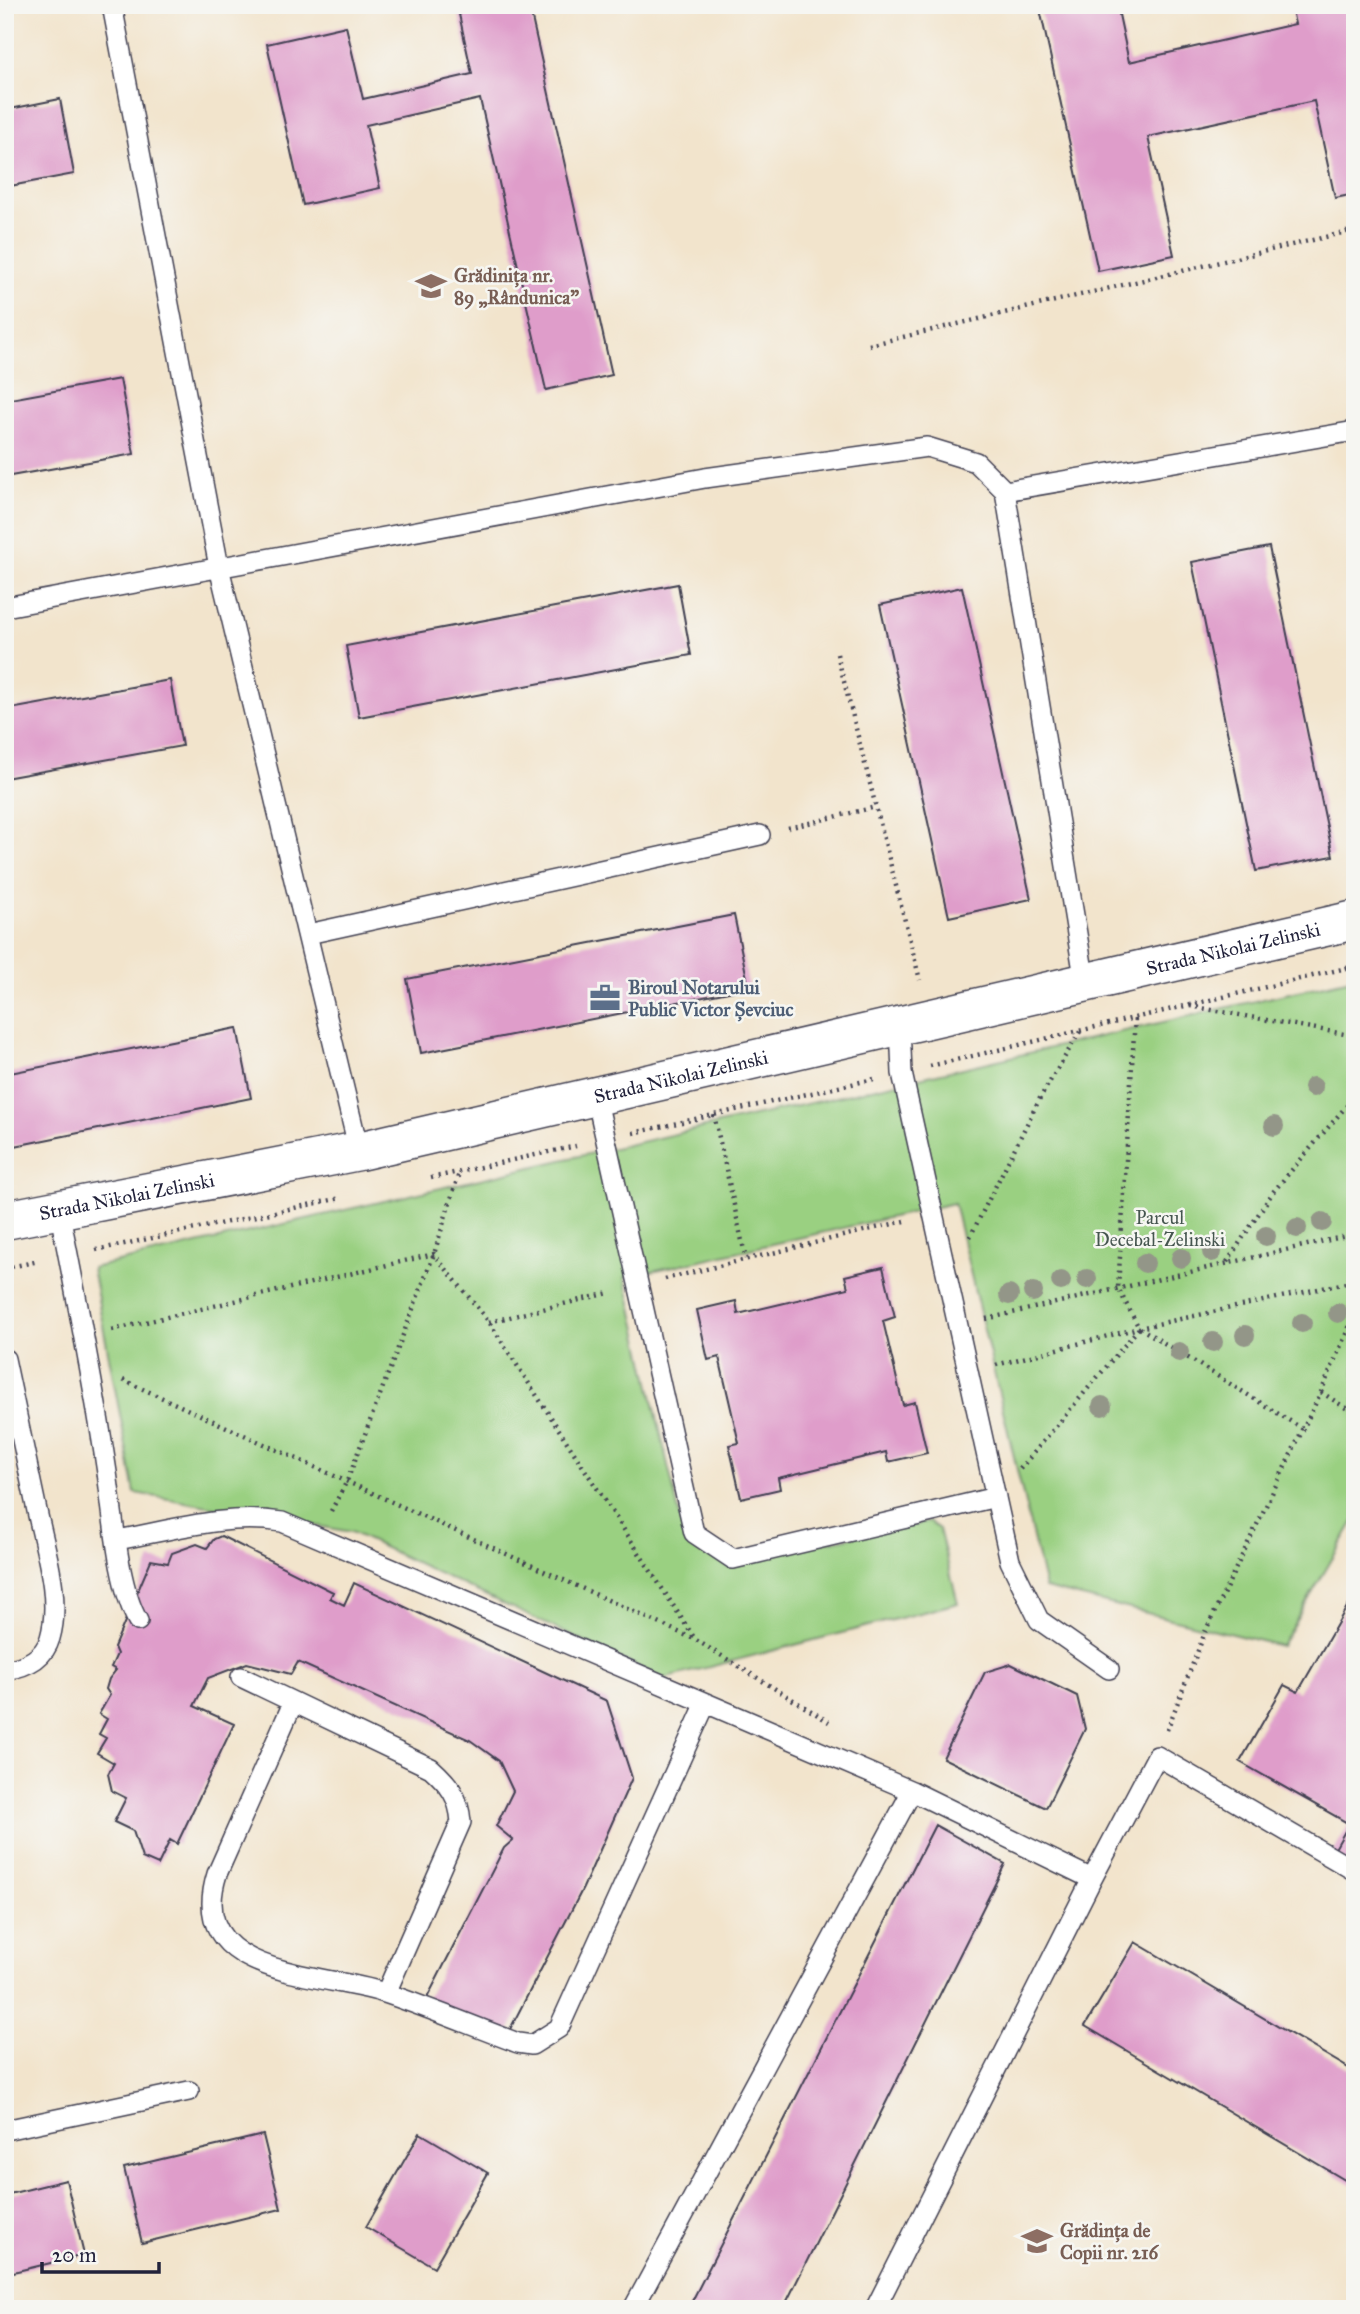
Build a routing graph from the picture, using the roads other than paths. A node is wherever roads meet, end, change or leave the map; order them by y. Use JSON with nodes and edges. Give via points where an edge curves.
{"nodes":[{"id":1,"x":112,"y":5,"type":"edge"},
{"id":2,"x":1355,"y":431,"type":"edge"},
{"id":3,"x":1005,"y":491,"type":"junction"},
{"id":4,"x":219,"y":567,"type":"junction"},
{"id":5,"x":5,"y":607,"type":"edge"},
{"id":6,"x":760,"y":835,"type":"road end"},
{"id":7,"x":1355,"y":920,"type":"edge"},
{"id":8,"x":308,"y":934,"type":"junction"},
{"id":9,"x":1085,"y":982,"type":"junction"},
{"id":10,"x":900,"y":1026,"type":"junction"},
{"id":11,"x":596,"y":1096,"type":"junction"},
{"id":12,"x":359,"y":1150,"type":"junction"},
{"id":13,"x":59,"y":1209,"type":"junction"},
{"id":14,"x":5,"y":1220,"type":"edge"},
{"id":15,"x":5,"y":1359,"type":"edge"},
{"id":16,"x":996,"y":1497,"type":"junction"},
{"id":17,"x":117,"y":1540,"type":"junction"},
{"id":18,"x":138,"y":1621,"type":"dead end"},
{"id":19,"x":1109,"y":1669,"type":"dead end"},
{"id":20,"x":5,"y":1670,"type":"edge"},
{"id":21,"x":241,"y":1677,"type":"dead end"},
{"id":22,"x":293,"y":1703,"type":"junction"},
{"id":23,"x":705,"y":1705,"type":"junction"},
{"id":24,"x":912,"y":1791,"type":"junction"},
{"id":25,"x":1355,"y":1871,"type":"edge"},
{"id":26,"x":1092,"y":1879,"type":"junction"},
{"id":27,"x":386,"y":1993,"type":"junction"},
{"id":28,"x":189,"y":2091,"type":"dead end"},
{"id":29,"x":5,"y":2130,"type":"edge"},
{"id":30,"x":633,"y":2309,"type":"edge"},
{"id":31,"x":875,"y":2309,"type":"edge"}],
"edges":[{"from":1,"to":4,"type":"lane"},
{"from":2,"to":3,"type":"lane"},
{"from":3,"to":4,"type":"lane","via":[[976,462],[927,447],[705,478]]},
{"from":3,"to":9,"type":"lane"},
{"from":4,"to":5,"type":"lane"},
{"from":4,"to":8,"type":"lane"},
{"from":6,"to":8,"type":"lane"},
{"from":7,"to":9,"type":"street","name":"Strada Nikolai Zelinski"},
{"from":8,"to":12,"type":"lane"},
{"from":9,"to":10,"type":"street","name":"Strada Nikolai Zelinski"},
{"from":10,"to":11,"type":"street","name":"Strada Nikolai Zelinski"},
{"from":10,"to":16,"type":"lane","via":[[902,1073]]},
{"from":11,"to":12,"type":"street","name":"Strada Nikolai Zelinski"},
{"from":11,"to":16,"type":"lane","via":[[694,1534],[733,1559]]},
{"from":12,"to":13,"type":"street","name":"Strada Nikolai Zelinski"},
{"from":13,"to":14,"type":"street","name":"Strada Nikolai Zelinski"},
{"from":13,"to":17,"type":"lane","via":[[90,1365]]},
{"from":15,"to":20,"type":"lane","via":[[45,1549],[54,1617],[50,1640],[41,1655],[29,1664]]},
{"from":16,"to":19,"type":"lane","via":[[1010,1561],[1039,1620]]},
{"from":17,"to":18,"type":"lane","via":[[131,1609]]},
{"from":17,"to":23,"type":"lane","via":[[252,1517],[282,1522]]},
{"from":21,"to":22,"type":"lane"},
{"from":22,"to":27,"type":"lane","via":[[431,1768],[448,1783],[459,1802],[461,1822]]},
{"from":22,"to":27,"type":"lane","via":[[217,1874],[210,1897],[214,1927],[250,1958],[281,1971]]},
{"from":23,"to":24,"type":"lane"},
{"from":23,"to":27,"type":"lane","via":[[559,2028],[532,2045],[518,2043]]},
{"from":24,"to":26,"type":"lane"},
{"from":24,"to":30,"type":"lane"},
{"from":25,"to":26,"type":"lane","via":[[1157,1756]]},
{"from":26,"to":31,"type":"lane"},
{"from":28,"to":29,"type":"lane"}]}
